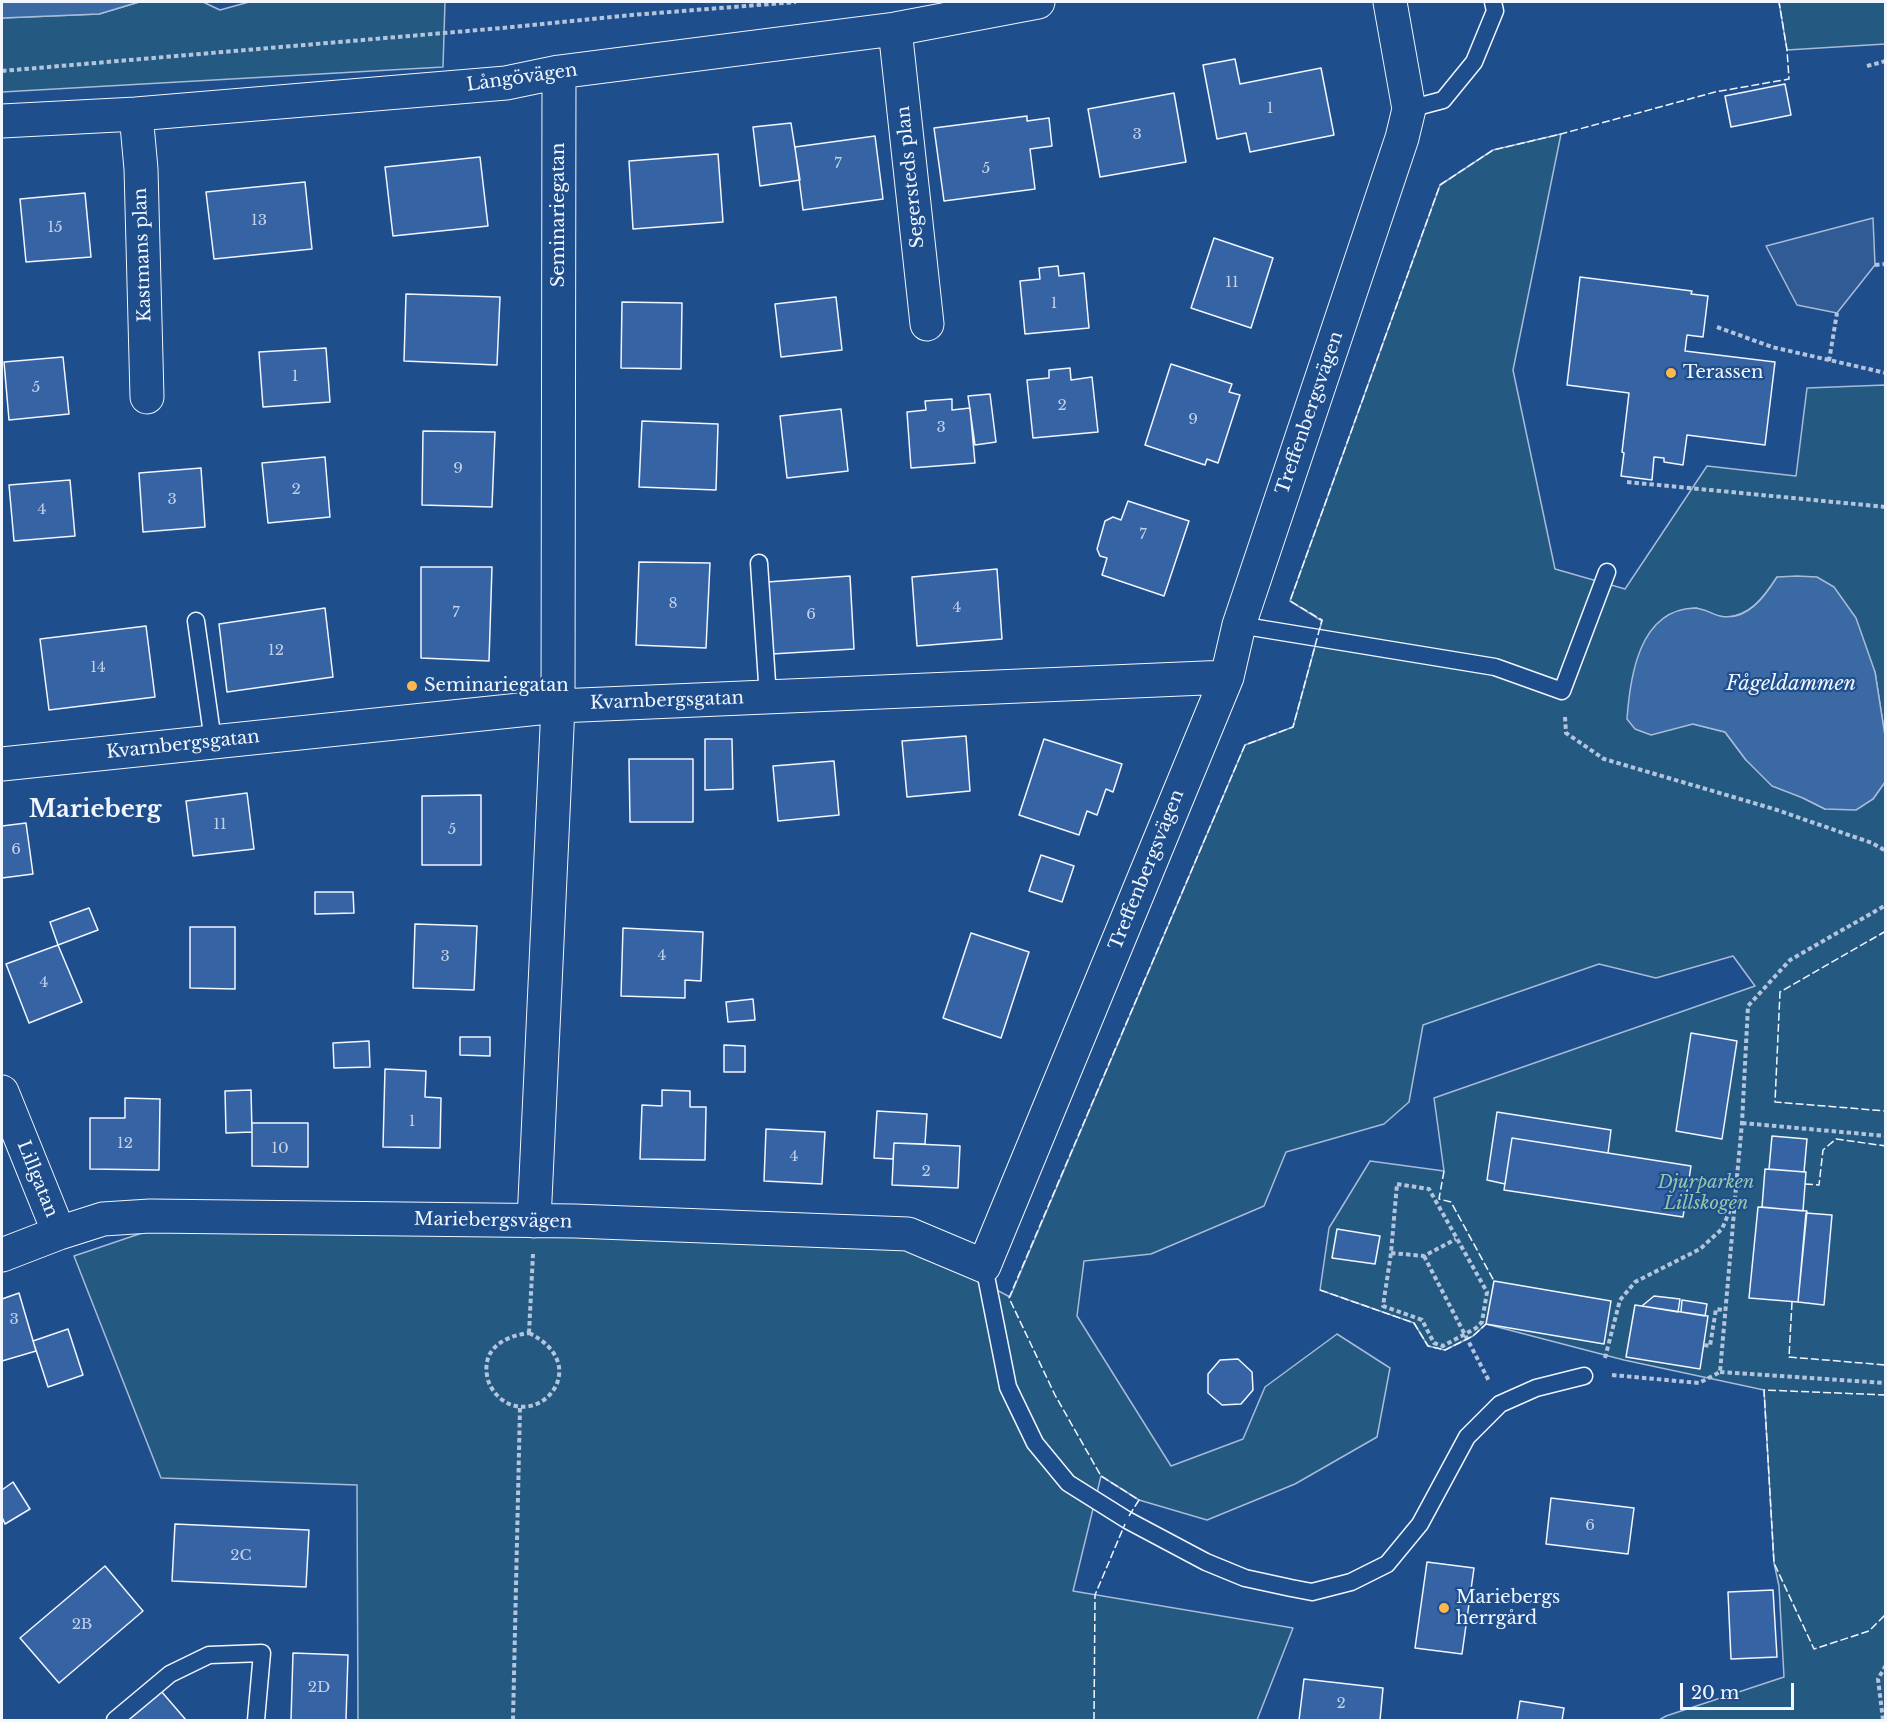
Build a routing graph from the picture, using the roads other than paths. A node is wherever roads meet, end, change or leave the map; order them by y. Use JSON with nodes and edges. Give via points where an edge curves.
{"nodes":[{"id":1,"x":1038,"y":2,"type":"edge"},
{"id":2,"x":1390,"y":2,"type":"edge"},
{"id":3,"x":1493,"y":2,"type":"edge"},
{"id":4,"x":895,"y":29,"type":"junction"},
{"id":5,"x":559,"y":72,"type":"junction"},
{"id":6,"x":1409,"y":109,"type":"junction"},
{"id":7,"x":136,"y":114,"type":"junction"},
{"id":8,"x":2,"y":121,"type":"edge"},
{"id":9,"x":927,"y":324,"type":"dead end"},
{"id":10,"x":147,"y":397,"type":"dead end"},
{"id":11,"x":759,"y":563,"type":"dead end"},
{"id":12,"x":1607,"y":572,"type":"dead end"},
{"id":13,"x":196,"y":621,"type":"dead end"},
{"id":14,"x":1239,"y":626,"type":"junction"},
{"id":15,"x":1227,"y":677,"type":"junction"},
{"id":16,"x":768,"y":697,"type":"junction"},
{"id":17,"x":558,"y":706,"type":"junction"},
{"id":18,"x":213,"y":741,"type":"junction"},
{"id":19,"x":2,"y":764,"type":"edge"},
{"id":20,"x":2,"y":1092,"type":"edge"},
{"id":21,"x":534,"y":1221,"type":"junction"},
{"id":22,"x":59,"y":1233,"type":"junction"},
{"id":23,"x":2,"y":1256,"type":"edge"},
{"id":24,"x":984,"y":1266,"type":"junction"},
{"id":25,"x":1584,"y":1376,"type":"road end"},
{"id":26,"x":115,"y":1720,"type":"edge"},
{"id":27,"x":256,"y":1720,"type":"edge"}],
"edges":[{"from":1,"to":4,"type":"street","name":"Långövägen"},
{"from":2,"to":6,"type":"street","name":"Treffenbergsvägen"},
{"from":3,"to":6,"type":"lane","via":[[1495,11],[1474,62],[1443,100]]},
{"from":4,"to":5,"type":"street","name":"Långövägen"},
{"from":4,"to":9,"type":"street","name":"Segersteds plan"},
{"from":5,"to":7,"type":"street","name":"Långövägen","via":[[506,83]]},
{"from":5,"to":17,"type":"street","name":"Seminariegatan"},
{"from":6,"to":14,"type":"street","name":"Treffenbergsvägen"},
{"from":7,"to":8,"type":"street","name":"Långövägen"},
{"from":7,"to":10,"type":"street","name":"Kastmans plan"},
{"from":11,"to":16,"type":"lane"},
{"from":12,"to":14,"type":"lane","via":[[1562,691],[1495,667]]},
{"from":13,"to":18,"type":"lane"},
{"from":14,"to":15,"type":"street","name":"Treffenbergsvägen"},
{"from":15,"to":16,"type":"street","name":"Kvarnbergsgatan"},
{"from":15,"to":24,"type":"street","name":"Treffenbergsvägen"},
{"from":16,"to":17,"type":"street","name":"Kvarnbergsgatan"},
{"from":17,"to":18,"type":"street","name":"Kvarnbergsgatan"},
{"from":17,"to":21,"type":"street","name":"Seminariegatan"},
{"from":18,"to":19,"type":"street","name":"Kvarnbergsgatan"},
{"from":20,"to":22,"type":"street","name":"Lillgatan"},
{"from":21,"to":22,"type":"street","name":"Mariebergsvägen","via":[[150,1216],[103,1219]]},
{"from":21,"to":24,"type":"street","name":"Mariebergsvägen","via":[[908,1234]]},
{"from":22,"to":23,"type":"street","name":"Mariebergsvägen"},
{"from":24,"to":25,"type":"lane","via":[[1008,1387],[1035,1443],[1068,1483],[1206,1562],[1245,1578],[1312,1592],[1351,1581],[1387,1564],[1420,1524],[1467,1437],[1500,1404],[1536,1388]]},
{"from":26,"to":27,"type":"lane","via":[[170,1674],[209,1656],[262,1653]]}]}
